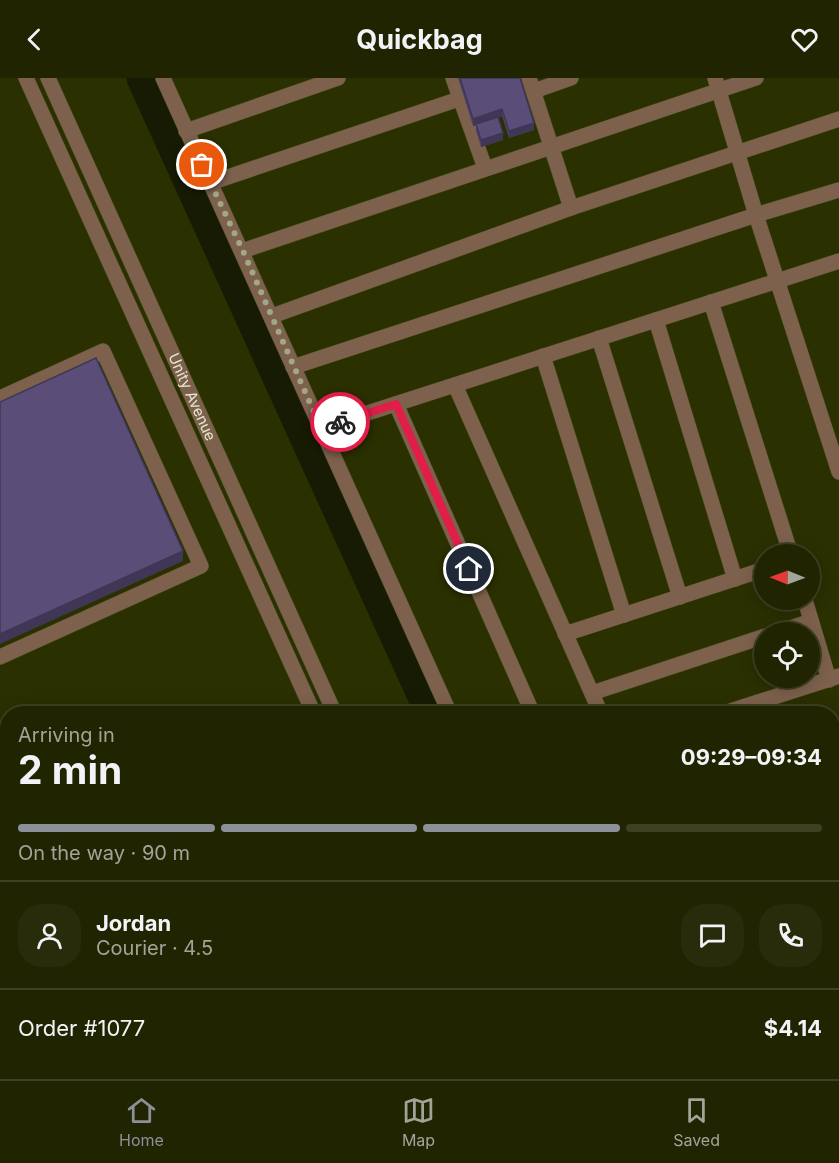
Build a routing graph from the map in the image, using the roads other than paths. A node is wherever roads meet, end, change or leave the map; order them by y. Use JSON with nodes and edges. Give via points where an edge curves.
{"nodes":[{"id":1,"x":26,"y":78,"type":"edge"},
{"id":2,"x":48,"y":78,"type":"edge"},
{"id":3,"x":338,"y":78,"type":"edge"},
{"id":4,"x":453,"y":78,"type":"edge"},
{"id":5,"x":572,"y":78,"type":"edge"},
{"id":6,"x":756,"y":78,"type":"edge"},
{"id":7,"x":166,"y":79,"type":"edge"},
{"id":8,"x":532,"y":84,"type":"edge"},
{"id":9,"x":717,"y":84,"type":"edge"},
{"id":10,"x":459,"y":99,"type":"junction"},
{"id":11,"x":839,"y":120,"type":"edge"},
{"id":12,"x":186,"y":131,"type":"junction"},
{"id":13,"x":552,"y":147,"type":"junction"},
{"id":14,"x":738,"y":154,"type":"junction"},
{"id":15,"x":485,"y":168,"type":"junction"},
{"id":16,"x":210,"y":183,"type":"junction"},
{"id":17,"x":839,"y":190,"type":"edge"},
{"id":18,"x":571,"y":208,"type":"junction"},
{"id":19,"x":756,"y":215,"type":"junction"},
{"id":20,"x":243,"y":251,"type":"junction"},
{"id":21,"x":839,"y":261,"type":"edge"},
{"id":22,"x":138,"y":278,"type":"junction"},
{"id":23,"x":777,"y":281,"type":"junction"},
{"id":24,"x":120,"y":286,"type":"junction"},
{"id":25,"x":711,"y":302,"type":"junction"},
{"id":26,"x":272,"y":316,"type":"junction"},
{"id":27,"x":656,"y":320,"type":"junction"},
{"id":28,"x":599,"y":338,"type":"junction"},
{"id":29,"x":543,"y":356,"type":"junction"},
{"id":30,"x":293,"y":367,"type":"junction"},
{"id":31,"x":455,"y":385,"type":"junction"},
{"id":32,"x":2,"y":393,"type":"edge"},
{"id":33,"x":396,"y":404,"type":"junction"},
{"id":34,"x":321,"y":428,"type":"junction"},
{"id":35,"x":839,"y":472,"type":"edge"},
{"id":36,"x":788,"y":544,"type":"edge"},
{"id":37,"x":754,"y":573,"type":"edge"},
{"id":38,"x":735,"y":579,"type":"junction"},
{"id":39,"x":680,"y":597,"type":"junction"},
{"id":40,"x":808,"y":610,"type":"edge"},
{"id":41,"x":624,"y":615,"type":"junction"},
{"id":42,"x":811,"y":621,"type":"junction"},
{"id":43,"x":808,"y":622,"type":"edge"},
{"id":44,"x":565,"y":634,"type":"junction"},
{"id":45,"x":754,"y":640,"type":"edge"},
{"id":46,"x":0,"y":657,"type":"edge"},
{"id":47,"x":834,"y":678,"type":"edge"},
{"id":48,"x":592,"y":693,"type":"junction"},
{"id":49,"x":310,"y":706,"type":"edge"},
{"id":50,"x":331,"y":706,"type":"edge"},
{"id":51,"x":446,"y":706,"type":"edge"},
{"id":52,"x":529,"y":706,"type":"edge"},
{"id":53,"x":598,"y":706,"type":"edge"},
{"id":54,"x":746,"y":706,"type":"edge"}],
"edges":[{"from":1,"to":24,"type":"street","name":"Unity Avenue"},
{"from":2,"to":22,"type":"street","name":"Unity Avenue"},
{"from":3,"to":12,"type":"street"},
{"from":4,"to":10,"type":"street"},
{"from":5,"to":8,"type":"street"},
{"from":6,"to":9,"type":"street"},
{"from":7,"to":12,"type":"street"},
{"from":8,"to":13,"type":"street"},
{"from":9,"to":13,"type":"street"},
{"from":9,"to":14,"type":"street"},
{"from":10,"to":15,"type":"street"},
{"from":10,"to":16,"type":"street"},
{"from":11,"to":14,"type":"street"},
{"from":12,"to":16,"type":"street"},
{"from":13,"to":15,"type":"street"},
{"from":13,"to":18,"type":"street"},
{"from":14,"to":18,"type":"street"},
{"from":14,"to":19,"type":"street"},
{"from":15,"to":20,"type":"street"},
{"from":16,"to":20,"type":"street"},
{"from":17,"to":19,"type":"street"},
{"from":18,"to":26,"type":"street"},
{"from":19,"to":23,"type":"street"},
{"from":19,"to":30,"type":"street"},
{"from":20,"to":26,"type":"street"},
{"from":21,"to":23,"type":"street"},
{"from":22,"to":24,"type":"street"},
{"from":22,"to":50,"type":"street","name":"Unity Avenue"},
{"from":23,"to":25,"type":"street"},
{"from":23,"to":35,"type":"street"},
{"from":24,"to":49,"type":"street","name":"Unity Avenue"},
{"from":25,"to":27,"type":"street"},
{"from":25,"to":36,"type":"street"},
{"from":26,"to":30,"type":"street"},
{"from":27,"to":28,"type":"street"},
{"from":27,"to":38,"type":"street"},
{"from":28,"to":29,"type":"street"},
{"from":28,"to":39,"type":"street"},
{"from":29,"to":31,"type":"street"},
{"from":29,"to":41,"type":"street"},
{"from":30,"to":34,"type":"street"},
{"from":31,"to":33,"type":"street"},
{"from":31,"to":44,"type":"street"},
{"from":32,"to":46,"type":"street","via":[[102,351],[201,566]]},
{"from":33,"to":34,"type":"street"},
{"from":33,"to":52,"type":"street"},
{"from":34,"to":51,"type":"street"},
{"from":37,"to":38,"type":"street"},
{"from":38,"to":39,"type":"street"},
{"from":39,"to":41,"type":"street"},
{"from":40,"to":42,"type":"street"},
{"from":41,"to":44,"type":"street"},
{"from":42,"to":43,"type":"street"},
{"from":42,"to":47,"type":"street"},
{"from":44,"to":48,"type":"street"},
{"from":45,"to":48,"type":"street"},
{"from":47,"to":54,"type":"street"},
{"from":48,"to":53,"type":"street"}]}
